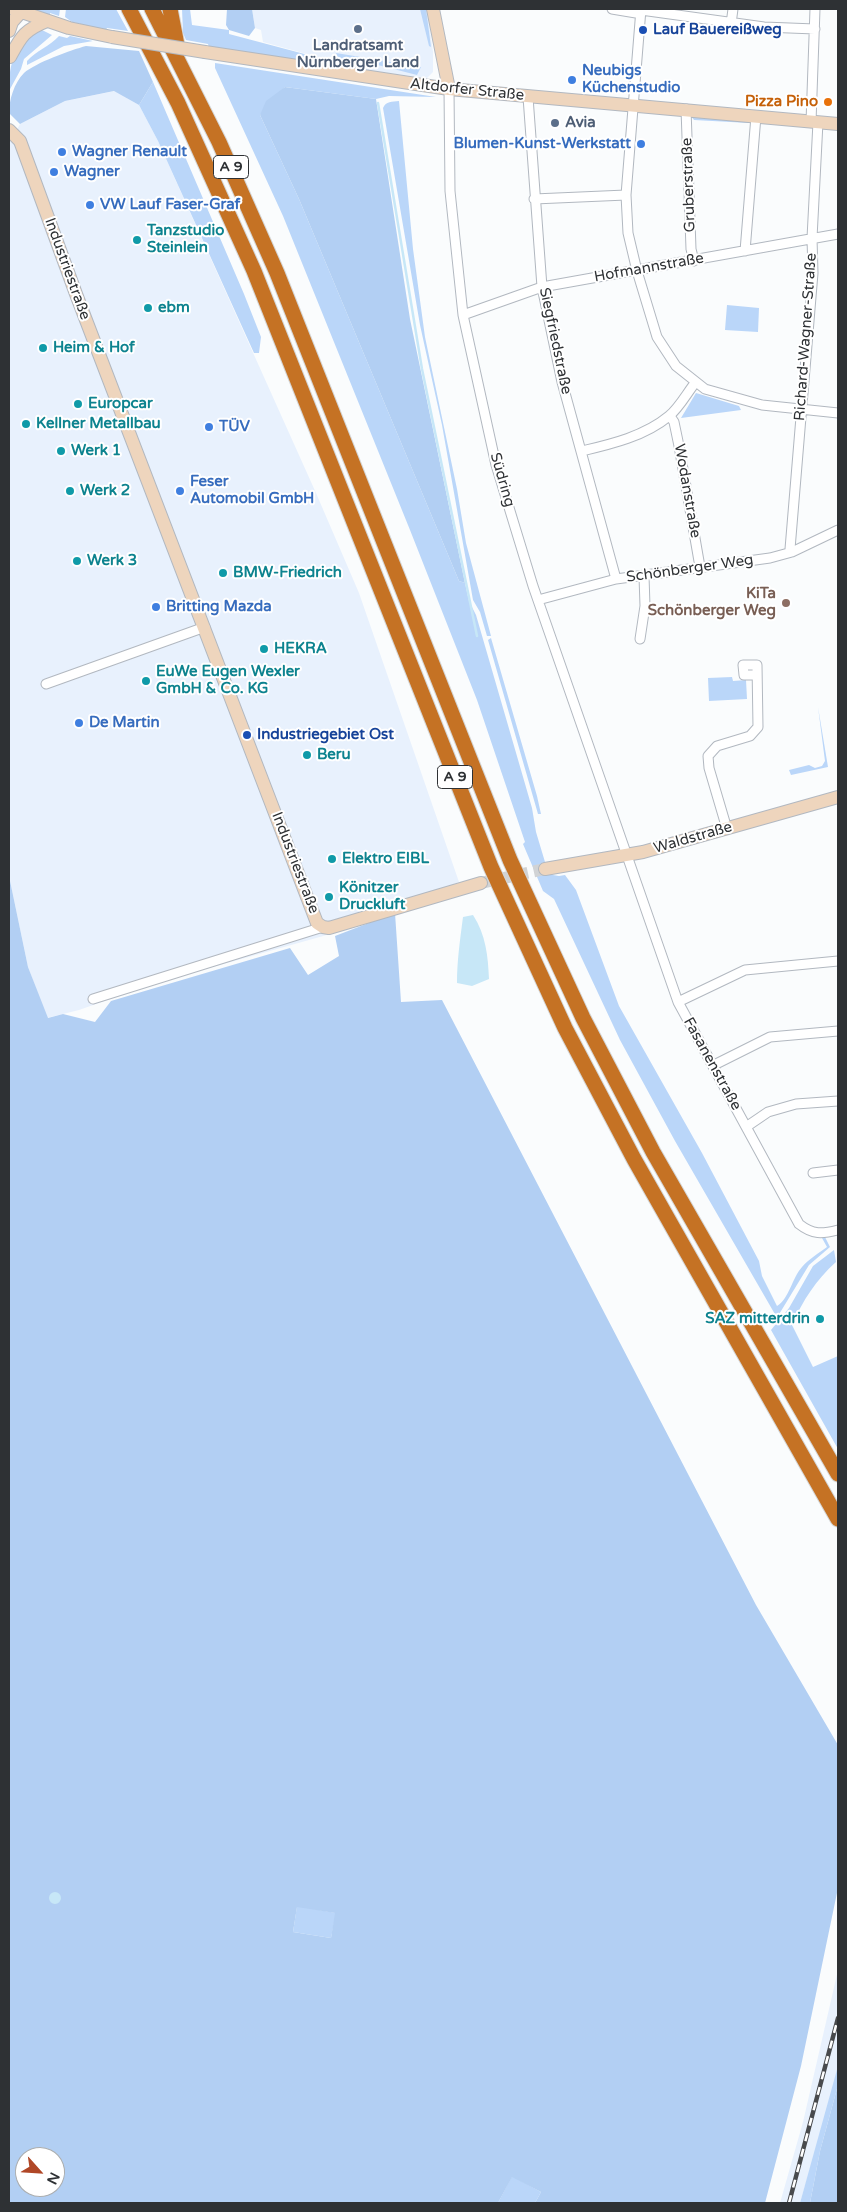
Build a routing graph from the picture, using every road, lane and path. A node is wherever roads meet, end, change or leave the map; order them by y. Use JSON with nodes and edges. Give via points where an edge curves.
{"nodes":[{"id":1,"x":129,"y":9,"type":"edge"},
{"id":2,"x":152,"y":9,"type":"edge"},
{"id":3,"x":170,"y":9,"type":"edge"},
{"id":4,"x":433,"y":9,"type":"edge"},
{"id":5,"x":612,"y":9,"type":"edge"},
{"id":6,"x":733,"y":9,"type":"edge"},
{"id":7,"x":815,"y":9,"type":"edge"},
{"id":8,"x":17,"y":10,"type":"edge"},
{"id":9,"x":641,"y":10,"type":"edge"},
{"id":10,"x":47,"y":21,"type":"junction"},
{"id":11,"x":731,"y":24,"type":"junction"},
{"id":12,"x":815,"y":29,"type":"junction"},
{"id":13,"x":9,"y":31,"type":"edge"},
{"id":14,"x":10,"y":59,"type":"edge"},
{"id":15,"x":181,"y":63,"type":"junction"},
{"id":16,"x":449,"y":89,"type":"junction"},
{"id":17,"x":528,"y":97,"type":"junction"},
{"id":18,"x":632,"y":105,"type":"junction"},
{"id":19,"x":686,"y":109,"type":"junction"},
{"id":20,"x":756,"y":116,"type":"junction"},
{"id":21,"x":9,"y":122,"type":"edge"},
{"id":22,"x":815,"y":122,"type":"junction"},
{"id":23,"x":838,"y":124,"type":"edge"},
{"id":24,"x":12,"y":132,"type":"edge"},
{"id":25,"x":626,"y":195,"type":"junction"},
{"id":26,"x":534,"y":199,"type":"junction"},
{"id":27,"x":838,"y":234,"type":"edge"},
{"id":28,"x":812,"y":238,"type":"junction"},
{"id":29,"x":745,"y":251,"type":"junction"},
{"id":30,"x":694,"y":261,"type":"junction"},
{"id":31,"x":637,"y":271,"type":"junction"},
{"id":32,"x":542,"y":287,"type":"junction"},
{"id":33,"x":463,"y":315,"type":"junction"},
{"id":34,"x":695,"y":383,"type":"junction"},
{"id":35,"x":801,"y":408,"type":"junction"},
{"id":36,"x":838,"y":413,"type":"edge"},
{"id":37,"x":670,"y":416,"type":"junction"},
{"id":38,"x":582,"y":451,"type":"junction"},
{"id":39,"x":838,"y":530,"type":"edge"},
{"id":40,"x":792,"y":552,"type":"junction"},
{"id":41,"x":700,"y":567,"type":"junction"},
{"id":42,"x":644,"y":576,"type":"junction"},
{"id":43,"x":616,"y":579,"type":"junction"},
{"id":44,"x":538,"y":600,"type":"junction"},
{"id":45,"x":205,"y":627,"type":"junction"},
{"id":46,"x":640,"y":639,"type":"dead end"},
{"id":47,"x":757,"y":675,"type":"dead end"},
{"id":48,"x":46,"y":684,"type":"dead end"},
{"id":49,"x":838,"y":798,"type":"edge"},
{"id":50,"x":727,"y":828,"type":"junction"},
{"id":51,"x":628,"y":856,"type":"junction"},
{"id":52,"x":545,"y":869,"type":"tunnel mouth"},
{"id":53,"x":481,"y":883,"type":"tunnel mouth"},
{"id":54,"x":323,"y":927,"type":"junction"},
{"id":55,"x":838,"y":961,"type":"edge"},
{"id":56,"x":93,"y":999,"type":"dead end"},
{"id":57,"x":678,"y":1002,"type":"junction"},
{"id":58,"x":838,"y":1031,"type":"edge"},
{"id":59,"x":714,"y":1065,"type":"junction"},
{"id":60,"x":838,"y":1101,"type":"edge"},
{"id":61,"x":746,"y":1127,"type":"junction"},
{"id":62,"x":838,"y":1170,"type":"edge"},
{"id":63,"x":813,"y":1173,"type":"dead end"},
{"id":64,"x":838,"y":1230,"type":"edge"},
{"id":65,"x":838,"y":1474,"type":"edge"},
{"id":66,"x":838,"y":1518,"type":"edge"}],
"edges":[{"from":1,"to":66,"type":"highway","number":"A 9","via":[[178,103],[254,271],[491,867],[564,1028],[634,1160]]},
{"from":2,"to":15,"type":"highway","number":"A 9"},
{"from":3,"to":15,"type":"highway"},
{"from":4,"to":16,"type":"street"},
{"from":5,"to":9,"type":"street"},
{"from":6,"to":11,"type":"street"},
{"from":7,"to":12,"type":"street","name":"Richard-Wagner-Straße"},
{"from":8,"to":10,"type":"street","name":"Altdorfer Straße"},
{"from":8,"to":13,"type":"street"},
{"from":8,"to":14,"type":"street","via":[[20,26]]},
{"from":9,"to":11,"type":"street"},
{"from":9,"to":18,"type":"street"},
{"from":10,"to":14,"type":"street","via":[[22,36]]},
{"from":10,"to":16,"type":"street","name":"Altdorfer Straße","bridge":true,"via":[[112,37]]},
{"from":11,"to":12,"type":"street"},
{"from":12,"to":22,"type":"street","name":"Richard-Wagner-Straße"},
{"from":15,"to":65,"type":"highway","number":"A 9","via":[[277,273],[510,860],[583,1018],[653,1152]]},
{"from":16,"to":17,"type":"street","name":"Altdorfer Straße"},
{"from":16,"to":33,"type":"street","name":"Südring","via":[[450,191]]},
{"from":17,"to":18,"type":"street","name":"Altdorfer Straße"},
{"from":17,"to":26,"type":"street","name":"Siegfriedstraße"},
{"from":18,"to":19,"type":"street","name":"Altdorfer Straße"},
{"from":18,"to":25,"type":"street"},
{"from":19,"to":20,"type":"street","name":"Altdorfer Straße"},
{"from":19,"to":30,"type":"street","name":"Gruberstraße"},
{"from":20,"to":22,"type":"street","name":"Altdorfer Straße"},
{"from":20,"to":29,"type":"street"},
{"from":21,"to":24,"type":"street","name":"Industriestraße"},
{"from":22,"to":23,"type":"street","name":"Altdorfer Straße"},
{"from":22,"to":28,"type":"street","name":"Richard-Wagner-Straße"},
{"from":24,"to":45,"type":"street","name":"Industriestraße","via":[[23,148]]},
{"from":25,"to":26,"type":"street"},
{"from":25,"to":31,"type":"street","via":[[628,233]]},
{"from":26,"to":32,"type":"street","name":"Siegfriedstraße"},
{"from":27,"to":28,"type":"street","name":"Hofmannstraße"},
{"from":28,"to":29,"type":"street","name":"Hofmannstraße"},
{"from":28,"to":35,"type":"street","name":"Richard-Wagner-Straße","via":[[813,273]]},
{"from":29,"to":30,"type":"street","name":"Hofmannstraße"},
{"from":30,"to":31,"type":"street","name":"Hofmannstraße"},
{"from":31,"to":32,"type":"street","name":"Hofmannstraße"},
{"from":31,"to":34,"type":"street","via":[[657,338],[676,366]]},
{"from":32,"to":33,"type":"street","name":"Hofmannstraße"},
{"from":32,"to":38,"type":"street","name":"Siegfriedstraße","via":[[562,382]]},
{"from":33,"to":44,"type":"street","name":"Südring","via":[[496,465]]},
{"from":34,"to":35,"type":"street","via":[[762,405]]},
{"from":34,"to":37,"type":"street"},
{"from":35,"to":36,"type":"street"},
{"from":35,"to":40,"type":"street","name":"Richard-Wagner-Straße"},
{"from":37,"to":38,"type":"street","via":[[640,433]]},
{"from":37,"to":41,"type":"street","name":"Wodanstraße","via":[[679,446]]},
{"from":38,"to":43,"type":"street","name":"Siegfriedstraße"},
{"from":39,"to":40,"type":"street","name":"Schönberger Weg"},
{"from":40,"to":41,"type":"street","name":"Schönberger Weg"},
{"from":41,"to":42,"type":"street","name":"Schönberger Weg"},
{"from":42,"to":43,"type":"street","name":"Schönberger Weg"},
{"from":42,"to":46,"type":"street","via":[[645,606]]},
{"from":43,"to":44,"type":"street","name":"Schönberger Weg"},
{"from":44,"to":51,"type":"street","name":"Südring"},
{"from":45,"to":48,"type":"street"},
{"from":45,"to":54,"type":"street","name":"Industriestraße","via":[[317,923]]},
{"from":47,"to":50,"type":"street","via":[[758,727],[750,736],[716,746],[708,756]]},
{"from":49,"to":50,"type":"street","name":"Waldstraße"},
{"from":50,"to":51,"type":"street","name":"Waldstraße"},
{"from":51,"to":52,"type":"street","name":"Waldstraße"},
{"from":51,"to":57,"type":"street","name":"Fasanenstraße"},
{"from":53,"to":54,"type":"street","via":[[329,928]]},
{"from":54,"to":56,"type":"street","name":"Industriestraße"},
{"from":55,"to":57,"type":"street","via":[[745,970]]},
{"from":57,"to":59,"type":"street","name":"Fasanenstraße"},
{"from":58,"to":59,"type":"street","via":[[770,1038]]},
{"from":59,"to":61,"type":"street","name":"Fasanenstraße"},
{"from":60,"to":61,"type":"street","via":[[796,1104],[768,1112]]},
{"from":61,"to":64,"type":"street","name":"Fasanenstraße","via":[[799,1224],[817,1234]]},
{"from":62,"to":63,"type":"street"}]}
